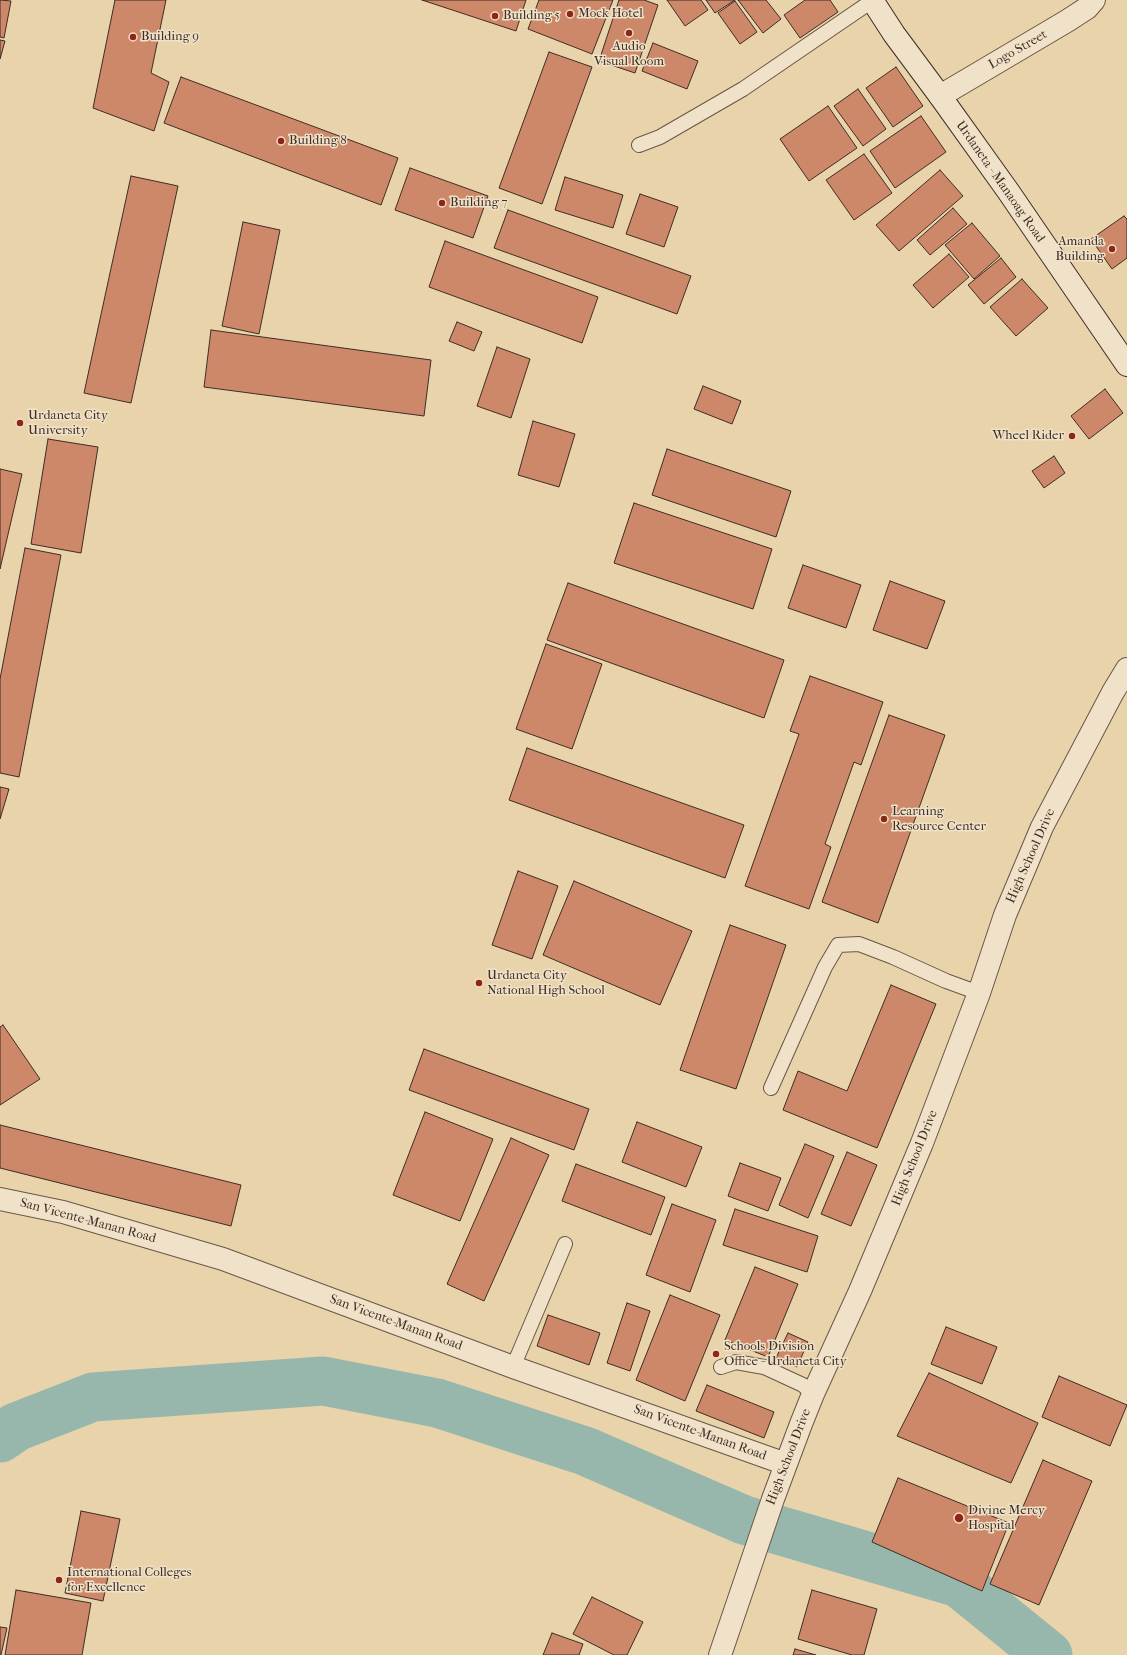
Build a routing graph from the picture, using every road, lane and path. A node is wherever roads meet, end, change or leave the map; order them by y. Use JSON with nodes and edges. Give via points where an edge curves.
{"nodes":[{"id":1,"x":872,"y":0,"type":"edge"},
{"id":2,"x":1094,"y":0,"type":"edge"},
{"id":3,"x":940,"y":96,"type":"junction"},
{"id":4,"x":639,"y":144,"type":"dead end"},
{"id":5,"x":1127,"y":365,"type":"edge"},
{"id":6,"x":1127,"y":669,"type":"edge"},
{"id":7,"x":979,"y":993,"type":"junction"},
{"id":8,"x":771,"y":1088,"type":"dead end"},
{"id":9,"x":0,"y":1199,"type":"edge"},
{"id":10,"x":565,"y":1244,"type":"dead end"},
{"id":11,"x":513,"y":1367,"type":"junction"},
{"id":12,"x":721,"y":1367,"type":"dead end"},
{"id":13,"x":813,"y":1394,"type":"junction"},
{"id":14,"x":786,"y":1464,"type":"junction"},
{"id":15,"x":720,"y":1655,"type":"edge"}],
"edges":[{"from":1,"to":3,"type":"street","name":"Urdaneta - Manaoag Road"},
{"from":1,"to":4,"type":"lane","via":[[743,89],[660,137]]},
{"from":2,"to":3,"type":"street","name":"Logo Street","via":[[1087,8],[1067,21]]},
{"from":3,"to":5,"type":"street","name":"Urdaneta - Manaoag Road"},
{"from":6,"to":7,"type":"street","name":"High School Drive","via":[[1042,827],[1005,915]]},
{"from":7,"to":8,"type":"lane","via":[[859,944],[838,945],[825,967]]},
{"from":7,"to":13,"type":"street","name":"High School Drive","via":[[922,1143],[860,1291]]},
{"from":9,"to":11,"type":"street","name":"San Vicente-Manan Road","via":[[63,1212],[223,1259]]},
{"from":10,"to":11,"type":"lane"},
{"from":11,"to":14,"type":"street","name":"San Vicente-Manan Road"},
{"from":12,"to":13,"type":"lane","via":[[736,1362],[764,1367],[803,1384]]},
{"from":13,"to":14,"type":"street","name":"High School Drive"},
{"from":14,"to":15,"type":"street","name":"High School Drive"}]}
